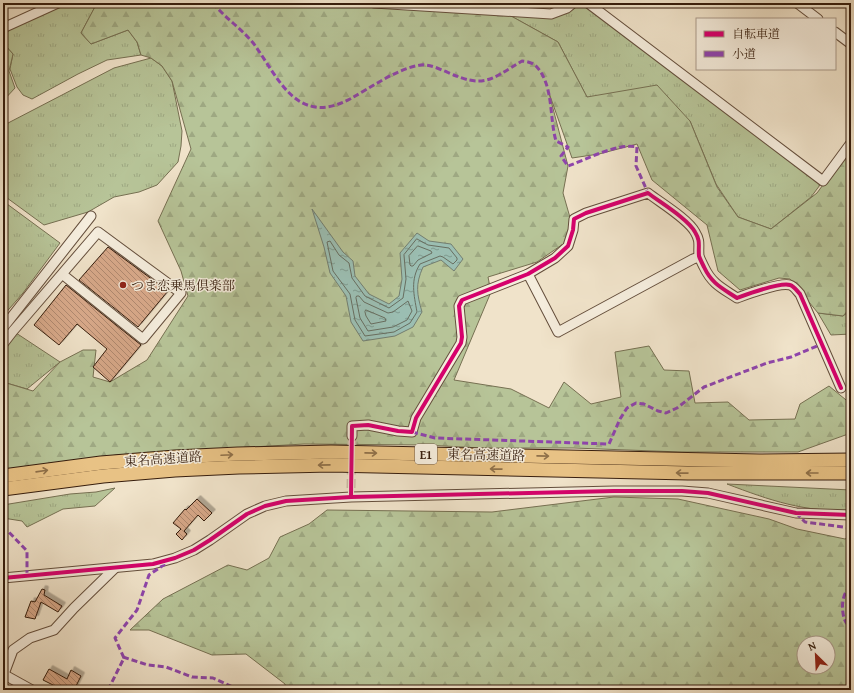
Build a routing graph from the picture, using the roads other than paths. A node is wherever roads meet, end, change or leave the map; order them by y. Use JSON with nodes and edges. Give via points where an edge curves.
{"nodes":[{"id":1,"x":58,"y":3,"type":"edge"},
{"id":2,"x":374,"y":3,"type":"edge"},
{"id":3,"x":573,"y":3,"type":"edge"},
{"id":4,"x":588,"y":3,"type":"edge"},
{"id":5,"x":797,"y":3,"type":"edge"},
{"id":6,"x":817,"y":18,"type":"edge"},
{"id":7,"x":3,"y":28,"type":"edge"},
{"id":8,"x":836,"y":33,"type":"edge"},
{"id":9,"x":851,"y":44,"type":"edge"},
{"id":10,"x":851,"y":142,"type":"edge"},
{"id":11,"x":91,"y":216,"type":"dead end"},
{"id":12,"x":699,"y":257,"type":"junction"},
{"id":13,"x":62,"y":274,"type":"junction"},
{"id":14,"x":528,"y":274,"type":"junction"},
{"id":15,"x":3,"y":328,"type":"edge"},
{"id":16,"x":3,"y":344,"type":"edge"},
{"id":17,"x":842,"y":388,"type":"dead end"},
{"id":18,"x":352,"y":436,"type":"tunnel mouth"},
{"id":19,"x":851,"y":460,"type":"edge"},
{"id":20,"x":851,"y":473,"type":"edge"},
{"id":21,"x":3,"y":476,"type":"edge"},
{"id":22,"x":352,"y":488,"type":"tunnel mouth"},
{"id":23,"x":3,"y":489,"type":"edge"},
{"id":24,"x":351,"y":497,"type":"junction"},
{"id":25,"x":851,"y":516,"type":"edge"},
{"id":26,"x":115,"y":568,"type":"junction"},
{"id":27,"x":3,"y":578,"type":"edge"},
{"id":28,"x":3,"y":674,"type":"edge"},
{"id":29,"x":32,"y":690,"type":"edge"}],
"edges":[{"from":1,"to":7,"type":"street"},
{"from":2,"to":3,"type":"street","via":[[551,14]]},
{"from":4,"to":10,"type":"street","via":[[823,181]]},
{"from":5,"to":6,"type":"street"},
{"from":8,"to":9,"type":"street"},
{"from":11,"to":15,"type":"street"},
{"from":12,"to":14,"type":"street","via":[[558,332]]},
{"from":12,"to":14,"type":"street","via":[[700,243],[695,231],[685,220],[648,193],[574,219],[568,246],[555,258]]},
{"from":12,"to":17,"type":"street","via":[[714,283],[737,298],[778,285],[794,287],[800,294]]},
{"from":13,"to":13,"type":"street","via":[[98,232],[181,293],[143,339]]},
{"from":13,"to":16,"type":"street"},
{"from":14,"to":18,"type":"street","via":[[462,300],[459,306],[461,343],[416,418],[412,432],[368,425],[352,426]]},
{"from":21,"to":19,"type":"highway","name":"東名高速道路","number":"E1","one_way":true,"via":[[101,463],[238,454],[323,452],[751,461]]},
{"from":20,"to":23,"type":"highway","name":"東名高速道路","number":"E1","one_way":true,"via":[[323,465],[175,470]]},
{"from":22,"to":24,"type":"street"},
{"from":24,"to":25,"type":"street","via":[[682,491],[708,494],[796,514]]},
{"from":24,"to":26,"type":"street","via":[[286,501],[265,506],[247,514],[194,550],[175,558],[153,564]]},
{"from":26,"to":27,"type":"street"},
{"from":26,"to":28,"type":"street","via":[[54,630],[30,638],[14,650]]},
{"from":28,"to":29,"type":"street"}]}
